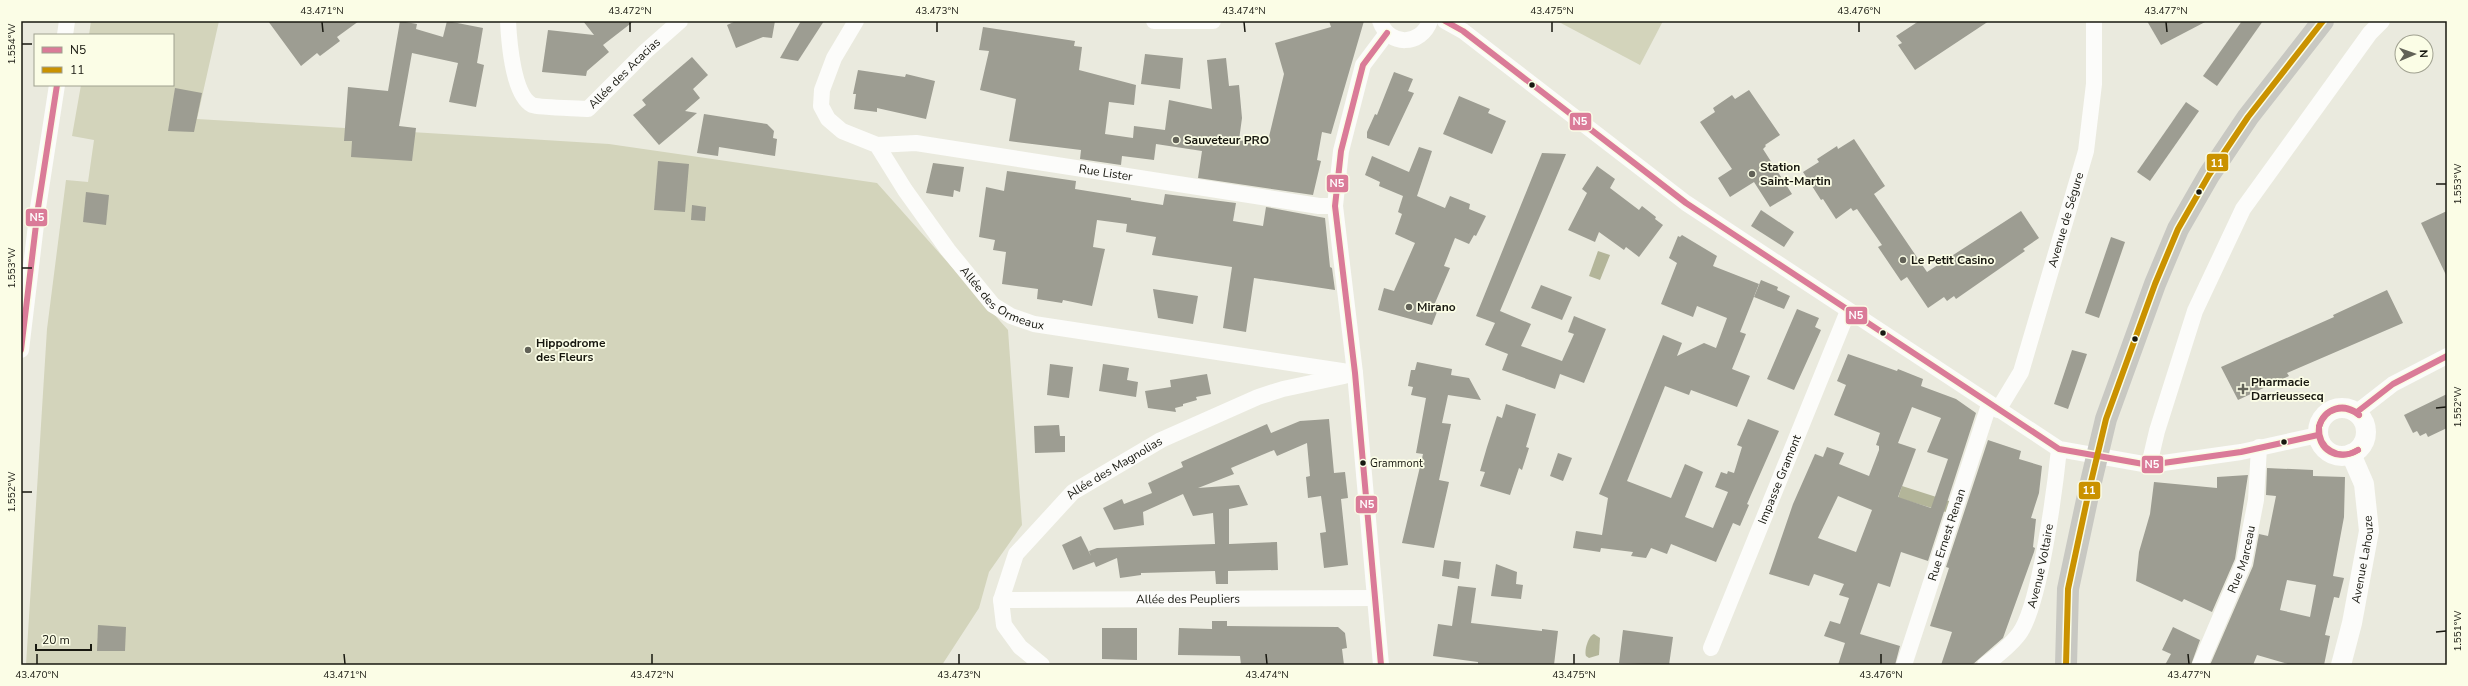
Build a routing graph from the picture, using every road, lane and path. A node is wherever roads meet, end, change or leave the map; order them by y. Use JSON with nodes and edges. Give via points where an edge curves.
{"nodes":[{"id":1,"x":67,"y":21,"type":"edge"},
{"id":2,"x":508,"y":21,"type":"edge"},
{"id":3,"x":680,"y":21,"type":"edge"},
{"id":4,"x":856,"y":21,"type":"edge"},
{"id":5,"x":1154,"y":21,"type":"edge"},
{"id":6,"x":1213,"y":21,"type":"edge"},
{"id":7,"x":1430,"y":21,"type":"edge"},
{"id":8,"x":1445,"y":21,"type":"edge"},
{"id":9,"x":2094,"y":21,"type":"edge"},
{"id":10,"x":2323,"y":21,"type":"edge"},
{"id":11,"x":2382,"y":21,"type":"edge"},
{"id":12,"x":1384,"y":27,"type":"edge"},
{"id":13,"x":65,"y":34,"type":"edge"},
{"id":14,"x":57,"y":86,"type":"edge"},
{"id":15,"x":877,"y":145,"type":"junction"},
{"id":16,"x":1335,"y":206,"type":"junction"},
{"id":17,"x":1848,"y":311,"type":"junction"},
{"id":18,"x":21,"y":350,"type":"edge"},
{"id":19,"x":2447,"y":356,"type":"edge"},
{"id":20,"x":1356,"y":373,"type":"junction"},
{"id":21,"x":1993,"y":408,"type":"junction"},
{"id":22,"x":2357,"y":412,"type":"junction"},
{"id":23,"x":2318,"y":434,"type":"junction"},
{"id":24,"x":2259,"y":447,"type":"junction"},
{"id":25,"x":2059,"y":449,"type":"junction"},
{"id":26,"x":2351,"y":454,"type":"junction"},
{"id":27,"x":2150,"y":465,"type":"junction"},
{"id":28,"x":1375,"y":598,"type":"junction"},
{"id":29,"x":1001,"y":600,"type":"junction"},
{"id":30,"x":1711,"y":648,"type":"dead end"},
{"id":31,"x":1042,"y":665,"type":"edge"},
{"id":32,"x":1381,"y":665,"type":"edge"},
{"id":33,"x":1904,"y":665,"type":"edge"},
{"id":34,"x":1985,"y":665,"type":"edge"},
{"id":35,"x":2066,"y":665,"type":"edge"},
{"id":36,"x":2200,"y":665,"type":"edge"},
{"id":37,"x":2341,"y":665,"type":"edge"}],
"edges":[{"from":1,"to":13,"type":"street"},
{"from":2,"to":3,"type":"street","name":"Allée des Acacias","via":[[514,68],[522,96],[533,105],[588,109]]},
{"from":4,"to":15,"type":"street","via":[[834,58],[822,90],[821,106],[828,119],[842,131]]},
{"from":5,"to":6,"type":"street"},
{"from":7,"to":12,"type":"street","via":[[1428,28],[1416,38],[1401,40]]},
{"from":8,"to":17,"type":"street","via":[[1463,31],[1686,203]]},
{"from":9,"to":21,"type":"street","name":"Avenue de Ségure","via":[[2094,84],[2086,151],[2020,372]]},
{"from":10,"to":35,"type":"main road","via":[[2248,117],[2209,175],[2178,229],[2155,284],[2106,419],[2090,486],[2068,589]]},
{"from":11,"to":27,"type":"street","via":[[2370,33],[2243,209],[2194,311],[2157,431]]},
{"from":12,"to":16,"type":"street","via":[[1362,65],[1341,152]]},
{"from":14,"to":18,"type":"street","via":[[38,208]]},
{"from":15,"to":16,"type":"street","name":"Rue Lister","via":[[916,143],[1319,206]]},
{"from":15,"to":20,"type":"street","name":"Allée des Ormeaux","via":[[905,190],[948,250],[994,305],[1011,316],[1034,324]]},
{"from":16,"to":20,"type":"street"},
{"from":17,"to":21,"type":"street"},
{"from":17,"to":30,"type":"street","name":"Impasse Gramont"},
{"from":19,"to":22,"type":"street","via":[[2393,384]]},
{"from":20,"to":28,"type":"street"},
{"from":20,"to":29,"type":"street","name":"Allée des Magnolias","via":[[1258,397],[1161,440],[1073,492],[1016,554]]},
{"from":21,"to":25,"type":"street"},
{"from":21,"to":33,"type":"street","name":"Rue Ernest Renan"},
{"from":22,"to":23,"type":"street","via":[[2346,408],[2334,409],[2322,419]]},
{"from":22,"to":26,"type":"street","via":[[2365,424],[2366,439]]},
{"from":23,"to":24,"type":"street"},
{"from":23,"to":26,"type":"street","via":[[2320,442],[2330,452],[2344,456]]},
{"from":24,"to":27,"type":"street","via":[[2241,452]]},
{"from":24,"to":36,"type":"street","name":"Rue Marceau","via":[[2256,500],[2244,562]]},
{"from":25,"to":27,"type":"street","via":[[2127,463]]},
{"from":25,"to":34,"type":"street","name":"Avenue Voltaire","via":[[2040,572],[2028,617],[2020,633]]},
{"from":26,"to":37,"type":"street","name":"Avenue Lahouze","via":[[2364,484],[2369,531],[2352,623]]},
{"from":28,"to":29,"type":"street","name":"Allée des Peupliers"},
{"from":28,"to":32,"type":"street"},
{"from":29,"to":31,"type":"street","name":"Allée des Magnolias","via":[[1004,625],[1020,647]]}]}
